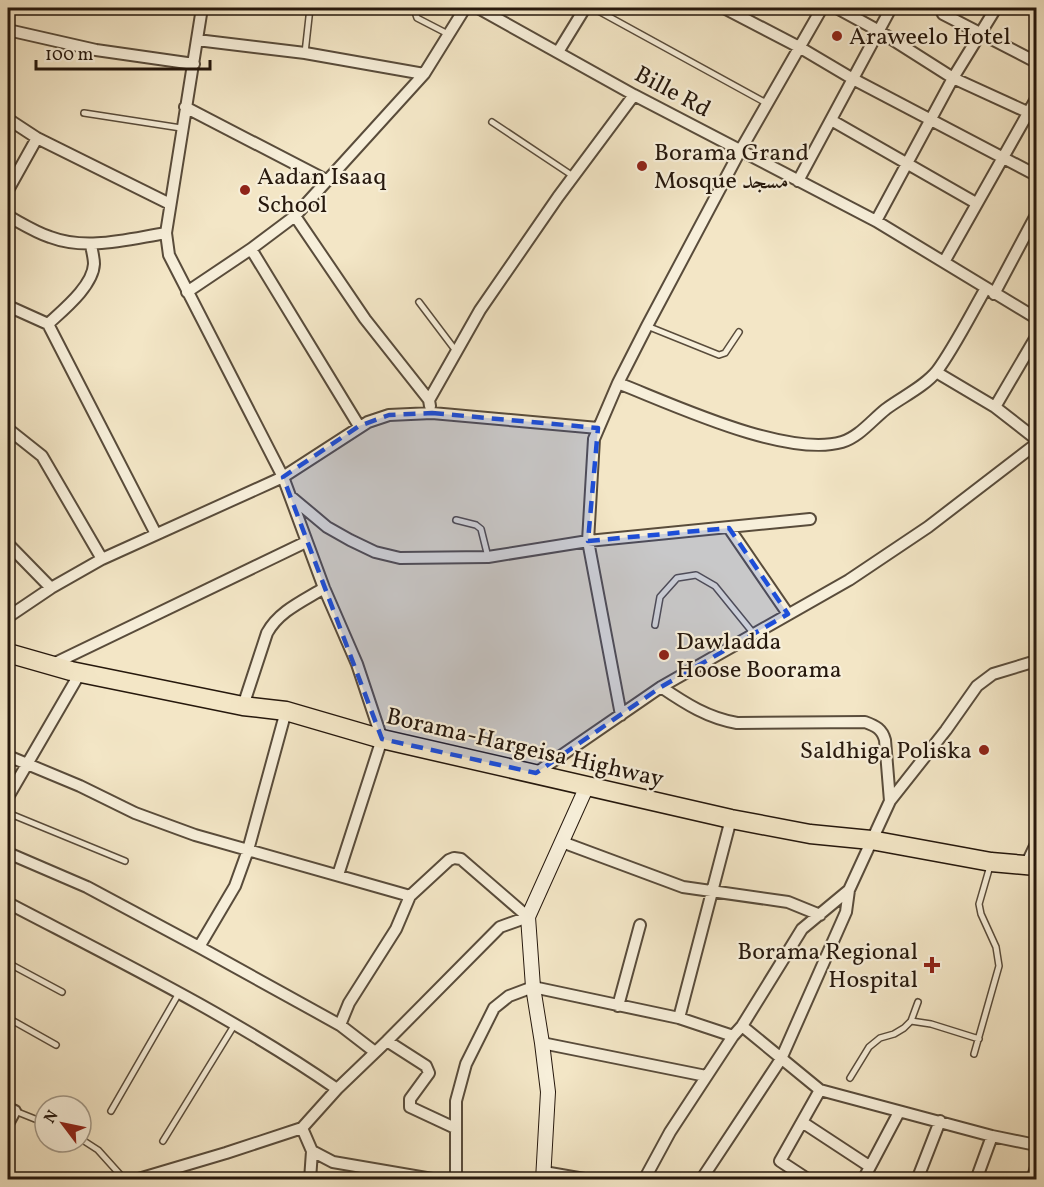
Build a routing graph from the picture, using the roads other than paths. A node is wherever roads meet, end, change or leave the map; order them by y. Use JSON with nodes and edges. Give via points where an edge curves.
{"nodes":[{"id":1,"x":202,"y":8,"type":"edge"},
{"id":2,"x":310,"y":8,"type":"edge"},
{"id":3,"x":417,"y":8,"type":"edge"},
{"id":4,"x":465,"y":8,"type":"edge"},
{"id":5,"x":478,"y":8,"type":"edge"},
{"id":6,"x":585,"y":8,"type":"edge"},
{"id":7,"x":593,"y":8,"type":"edge"},
{"id":8,"x":724,"y":8,"type":"edge"},
{"id":9,"x":822,"y":8,"type":"edge"},
{"id":10,"x":837,"y":8,"type":"edge"},
{"id":11,"x":891,"y":8,"type":"edge"},
{"id":12,"x":940,"y":8,"type":"edge"},
{"id":13,"x":996,"y":8,"type":"edge"},
{"id":14,"x":8,"y":31,"type":"edge"},
{"id":15,"x":879,"y":31,"type":"junction"},
{"id":16,"x":981,"y":33,"type":"junction"},
{"id":17,"x":449,"y":35,"type":"junction"},
{"id":18,"x":197,"y":40,"type":"junction"},
{"id":19,"x":799,"y":47,"type":"junction"},
{"id":20,"x":558,"y":52,"type":"junction"},
{"id":21,"x":305,"y":53,"type":"junction"},
{"id":22,"x":1036,"y":62,"type":"edge"},
{"id":23,"x":194,"y":64,"type":"junction"},
{"id":24,"x":424,"y":74,"type":"junction"},
{"id":25,"x":953,"y":78,"type":"junction"},
{"id":26,"x":853,"y":79,"type":"junction"},
{"id":27,"x":634,"y":95,"type":"junction"},
{"id":28,"x":1036,"y":99,"type":"edge"},
{"id":29,"x":768,"y":104,"type":"junction"},
{"id":30,"x":185,"y":107,"type":"junction"},
{"id":31,"x":84,"y":113,"type":"dead end"},
{"id":32,"x":1033,"y":114,"type":"edge"},
{"id":33,"x":8,"y":119,"type":"edge"},
{"id":34,"x":930,"y":119,"type":"junction"},
{"id":35,"x":831,"y":120,"type":"junction"},
{"id":36,"x":492,"y":122,"type":"dead end"},
{"id":37,"x":182,"y":128,"type":"junction"},
{"id":38,"x":37,"y":138,"type":"junction"},
{"id":39,"x":740,"y":152,"type":"junction"},
{"id":40,"x":1003,"y":158,"type":"junction"},
{"id":41,"x":906,"y":163,"type":"junction"},
{"id":42,"x":1036,"y":176,"type":"edge"},
{"id":43,"x":574,"y":177,"type":"junction"},
{"id":44,"x":326,"y":180,"type":"junction"},
{"id":45,"x":798,"y":181,"type":"junction"},
{"id":46,"x":8,"y":190,"type":"edge"},
{"id":47,"x":976,"y":203,"type":"junction"},
{"id":48,"x":170,"y":204,"type":"junction"},
{"id":49,"x":1036,"y":215,"type":"edge"},
{"id":50,"x":8,"y":216,"type":"edge"},
{"id":51,"x":295,"y":216,"type":"junction"},
{"id":52,"x":876,"y":221,"type":"junction"},
{"id":53,"x":166,"y":233,"type":"junction"},
{"id":54,"x":91,"y":244,"type":"junction"},
{"id":55,"x":251,"y":249,"type":"junction"},
{"id":56,"x":944,"y":262,"type":"junction"},
{"id":57,"x":990,"y":291,"type":"junction"},
{"id":58,"x":187,"y":292,"type":"junction"},
{"id":59,"x":419,"y":302,"type":"dead end"},
{"id":60,"x":8,"y":306,"type":"edge"},
{"id":61,"x":1036,"y":318,"type":"edge"},
{"id":62,"x":48,"y":324,"type":"junction"},
{"id":63,"x":647,"y":326,"type":"junction"},
{"id":64,"x":739,"y":332,"type":"dead end"},
{"id":65,"x":1036,"y":337,"type":"edge"},
{"id":66,"x":457,"y":352,"type":"junction"},
{"id":67,"x":936,"y":372,"type":"junction"},
{"id":68,"x":618,"y":383,"type":"junction"},
{"id":69,"x":429,"y":400,"type":"junction"},
{"id":70,"x":996,"y":407,"type":"junction"},
{"id":71,"x":432,"y":413,"type":"junction"},
{"id":72,"x":359,"y":426,"type":"junction"},
{"id":73,"x":598,"y":428,"type":"junction"},
{"id":74,"x":8,"y":429,"type":"edge"},
{"id":75,"x":1036,"y":439,"type":"edge"},
{"id":76,"x":1036,"y":444,"type":"edge"},
{"id":77,"x":284,"y":477,"type":"junction"},
{"id":78,"x":290,"y":496,"type":"junction"},
{"id":79,"x":810,"y":519,"type":"dead end"},
{"id":80,"x":456,"y":520,"type":"dead end"},
{"id":81,"x":729,"y":528,"type":"junction"},
{"id":82,"x":156,"y":534,"type":"junction"},
{"id":83,"x":588,"y":541,"type":"junction"},
{"id":84,"x":306,"y":542,"type":"junction"},
{"id":85,"x":8,"y":544,"type":"edge"},
{"id":86,"x":488,"y":557,"type":"junction"},
{"id":87,"x":102,"y":559,"type":"junction"},
{"id":88,"x":51,"y":588,"type":"junction"},
{"id":89,"x":324,"y":588,"type":"junction"},
{"id":90,"x":788,"y":614,"type":"junction"},
{"id":91,"x":8,"y":617,"type":"edge"},
{"id":92,"x":655,"y":625,"type":"dead end"},
{"id":93,"x":754,"y":633,"type":"junction"},
{"id":94,"x":8,"y":653,"type":"edge"},
{"id":95,"x":1036,"y":661,"type":"edge"},
{"id":96,"x":51,"y":665,"type":"junction"},
{"id":97,"x":80,"y":673,"type":"junction"},
{"id":98,"x":661,"y":687,"type":"junction"},
{"id":99,"x":243,"y":706,"type":"junction"},
{"id":100,"x":286,"y":711,"type":"junction"},
{"id":101,"x":621,"y":715,"type":"junction"},
{"id":102,"x":382,"y":739,"type":"junction"},
{"id":103,"x":8,"y":756,"type":"edge"},
{"id":104,"x":26,"y":765,"type":"junction"},
{"id":105,"x":536,"y":773,"type":"junction"},
{"id":106,"x":587,"y":786,"type":"junction"},
{"id":107,"x":8,"y":796,"type":"edge"},
{"id":108,"x":890,"y":801,"type":"junction"},
{"id":109,"x":8,"y":813,"type":"edge"},
{"id":110,"x":731,"y":819,"type":"junction"},
{"id":111,"x":872,"y":840,"type":"junction"},
{"id":112,"x":562,"y":842,"type":"junction"},
{"id":113,"x":1036,"y":844,"type":"edge"},
{"id":114,"x":248,"y":850,"type":"junction"},
{"id":115,"x":8,"y":853,"type":"edge"},
{"id":116,"x":125,"y":861,"type":"dead end"},
{"id":117,"x":991,"y":862,"type":"junction"},
{"id":118,"x":1031,"y":865,"type":"edge"},
{"id":119,"x":338,"y":875,"type":"junction"},
{"id":120,"x":849,"y":890,"type":"junction"},
{"id":121,"x":713,"y":891,"type":"junction"},
{"id":122,"x":410,"y":896,"type":"junction"},
{"id":123,"x":8,"y":903,"type":"edge"},
{"id":124,"x":820,"y":915,"type":"junction"},
{"id":125,"x":528,"y":916,"type":"junction"},
{"id":126,"x":640,"y":925,"type":"dead end"},
{"id":127,"x":199,"y":947,"type":"junction"},
{"id":128,"x":8,"y":963,"type":"edge"},
{"id":129,"x":533,"y":987,"type":"junction"},
{"id":130,"x":62,"y":992,"type":"dead end"},
{"id":131,"x":179,"y":993,"type":"junction"},
{"id":132,"x":918,"y":1002,"type":"dead end"},
{"id":133,"x":618,"y":1006,"type":"junction"},
{"id":134,"x":8,"y":1018,"type":"edge"},
{"id":135,"x":679,"y":1018,"type":"junction"},
{"id":136,"x":911,"y":1021,"type":"junction"},
{"id":137,"x":235,"y":1024,"type":"junction"},
{"id":138,"x":340,"y":1025,"type":"junction"},
{"id":139,"x":742,"y":1026,"type":"junction"},
{"id":140,"x":734,"y":1036,"type":"junction"},
{"id":141,"x":979,"y":1039,"type":"junction"},
{"id":142,"x":387,"y":1041,"type":"junction"},
{"id":143,"x":542,"y":1043,"type":"junction"},
{"id":144,"x":56,"y":1046,"type":"dead end"},
{"id":145,"x":375,"y":1052,"type":"junction"},
{"id":146,"x":974,"y":1054,"type":"dead end"},
{"id":147,"x":781,"y":1059,"type":"junction"},
{"id":148,"x":706,"y":1076,"type":"junction"},
{"id":149,"x":850,"y":1078,"type":"dead end"},
{"id":150,"x":337,"y":1089,"type":"junction"},
{"id":151,"x":820,"y":1090,"type":"junction"},
{"id":152,"x":11,"y":1109,"type":"edge"},
{"id":153,"x":111,"y":1111,"type":"dead end"},
{"id":154,"x":899,"y":1112,"type":"junction"},
{"id":155,"x":33,"y":1118,"type":"edge"},
{"id":156,"x":940,"y":1121,"type":"junction"},
{"id":157,"x":801,"y":1122,"type":"junction"},
{"id":158,"x":8,"y":1124,"type":"edge"},
{"id":159,"x":302,"y":1128,"type":"junction"},
{"id":160,"x":455,"y":1128,"type":"junction"},
{"id":161,"x":992,"y":1136,"type":"junction"},
{"id":162,"x":163,"y":1141,"type":"dead end"},
{"id":163,"x":1036,"y":1145,"type":"edge"},
{"id":164,"x":93,"y":1147,"type":"edge"},
{"id":165,"x":312,"y":1151,"type":"junction"},
{"id":166,"x":1036,"y":1167,"type":"edge"},
{"id":167,"x":867,"y":1175,"type":"edge"},
{"id":168,"x":8,"y":1176,"type":"edge"},
{"id":169,"x":543,"y":1176,"type":"edge"},
{"id":170,"x":13,"y":1179,"type":"edge"},
{"id":171,"x":125,"y":1179,"type":"edge"},
{"id":172,"x":135,"y":1179,"type":"edge"},
{"id":173,"x":310,"y":1179,"type":"edge"},
{"id":174,"x":438,"y":1179,"type":"edge"},
{"id":175,"x":456,"y":1179,"type":"edge"},
{"id":176,"x":590,"y":1179,"type":"edge"},
{"id":177,"x":644,"y":1179,"type":"edge"},
{"id":178,"x":701,"y":1179,"type":"edge"},
{"id":179,"x":809,"y":1179,"type":"edge"},
{"id":180,"x":917,"y":1179,"type":"edge"},
{"id":181,"x":976,"y":1179,"type":"edge"},
{"id":182,"x":1032,"y":1179,"type":"edge"}],
"edges":[{"from":1,"to":18,"type":"street"},
{"from":2,"to":21,"type":"lane"},
{"from":3,"to":17,"type":"lane","via":[[417,18]]},
{"from":4,"to":17,"type":"street"},
{"from":5,"to":20,"type":"street","name":"Bille Rd"},
{"from":6,"to":20,"type":"street"},
{"from":7,"to":29,"type":"lane"},
{"from":8,"to":19,"type":"street"},
{"from":9,"to":19,"type":"street"},
{"from":10,"to":15,"type":"street"},
{"from":11,"to":15,"type":"street"},
{"from":12,"to":16,"type":"street","via":[[943,14]]},
{"from":13,"to":16,"type":"street"},
{"from":14,"to":23,"type":"street","via":[[96,50]]},
{"from":15,"to":25,"type":"street"},
{"from":15,"to":26,"type":"street"},
{"from":16,"to":22,"type":"street"},
{"from":16,"to":25,"type":"street"},
{"from":17,"to":24,"type":"street"},
{"from":18,"to":21,"type":"street"},
{"from":18,"to":23,"type":"street"},
{"from":19,"to":26,"type":"street"},
{"from":19,"to":29,"type":"street"},
{"from":20,"to":27,"type":"street","name":"Bille Rd"},
{"from":21,"to":24,"type":"street"},
{"from":23,"to":30,"type":"street"},
{"from":24,"to":44,"type":"street"},
{"from":25,"to":32,"type":"street"},
{"from":25,"to":34,"type":"street"},
{"from":26,"to":34,"type":"street"},
{"from":26,"to":35,"type":"street"},
{"from":27,"to":39,"type":"street","name":"Bille Rd"},
{"from":27,"to":43,"type":"street"},
{"from":28,"to":32,"type":"street"},
{"from":29,"to":39,"type":"street"},
{"from":30,"to":37,"type":"street"},
{"from":30,"to":44,"type":"street"},
{"from":31,"to":37,"type":"lane"},
{"from":32,"to":40,"type":"street"},
{"from":33,"to":38,"type":"street"},
{"from":34,"to":40,"type":"street"},
{"from":34,"to":41,"type":"street"},
{"from":35,"to":41,"type":"street"},
{"from":35,"to":45,"type":"street"},
{"from":36,"to":43,"type":"lane"},
{"from":37,"to":48,"type":"street"},
{"from":38,"to":46,"type":"street"},
{"from":38,"to":48,"type":"street"},
{"from":39,"to":45,"type":"street","name":"Bille Rd"},
{"from":39,"to":63,"type":"street"},
{"from":40,"to":42,"type":"street"},
{"from":40,"to":47,"type":"street"},
{"from":41,"to":47,"type":"street"},
{"from":41,"to":52,"type":"street"},
{"from":43,"to":66,"type":"street","via":[[480,310]]},
{"from":44,"to":51,"type":"street"},
{"from":45,"to":52,"type":"street","name":"Bille Rd"},
{"from":47,"to":56,"type":"street"},
{"from":48,"to":53,"type":"street"},
{"from":49,"to":57,"type":"street"},
{"from":50,"to":54,"type":"street","via":[[50,237]]},
{"from":51,"to":55,"type":"street"},
{"from":51,"to":69,"type":"street","via":[[365,319]]},
{"from":52,"to":56,"type":"street","name":"Bille Rd"},
{"from":53,"to":54,"type":"street"},
{"from":53,"to":58,"type":"street","via":[[169,255]]},
{"from":54,"to":62,"type":"street","via":[[94,265],[87,283],[76,299]]},
{"from":55,"to":58,"type":"street"},
{"from":55,"to":72,"type":"street"},
{"from":56,"to":57,"type":"street","name":"Bille Rd"},
{"from":57,"to":61,"type":"street","name":"Bille Rd"},
{"from":57,"to":67,"type":"street"},
{"from":58,"to":77,"type":"street"},
{"from":59,"to":66,"type":"lane"},
{"from":60,"to":62,"type":"street"},
{"from":62,"to":82,"type":"street"},
{"from":63,"to":64,"type":"lane","via":[[719,356]]},
{"from":63,"to":68,"type":"street"},
{"from":65,"to":70,"type":"street"},
{"from":66,"to":69,"type":"street"},
{"from":67,"to":68,"type":"street","via":[[856,435],[829,444],[788,442],[753,434]]},
{"from":67,"to":70,"type":"street"},
{"from":68,"to":73,"type":"street"},
{"from":69,"to":71,"type":"street"},
{"from":70,"to":75,"type":"street"},
{"from":71,"to":72,"type":"street","via":[[389,415]]},
{"from":71,"to":73,"type":"street"},
{"from":72,"to":77,"type":"street"},
{"from":73,"to":83,"type":"street","via":[[594,439]]},
{"from":74,"to":87,"type":"street","via":[[42,456]]},
{"from":76,"to":90,"type":"street","via":[[928,527],[849,580]]},
{"from":77,"to":78,"type":"street"},
{"from":77,"to":82,"type":"street"},
{"from":78,"to":84,"type":"street"},
{"from":78,"to":86,"type":"street","via":[[327,527],[375,552],[400,558]]},
{"from":79,"to":81,"type":"street"},
{"from":80,"to":86,"type":"lane","via":[[481,529]]},
{"from":81,"to":83,"type":"street"},
{"from":81,"to":90,"type":"street"},
{"from":82,"to":87,"type":"street"},
{"from":83,"to":86,"type":"street"},
{"from":83,"to":101,"type":"street"},
{"from":84,"to":89,"type":"street"},
{"from":84,"to":96,"type":"street"},
{"from":85,"to":88,"type":"street"},
{"from":87,"to":88,"type":"street"},
{"from":88,"to":91,"type":"street"},
{"from":89,"to":99,"type":"street","via":[[272,623]]},
{"from":89,"to":102,"type":"street","via":[[357,663]]},
{"from":90,"to":93,"type":"street"},
{"from":92,"to":93,"type":"lane","via":[[660,597],[677,578],[696,575],[715,586]]},
{"from":93,"to":98,"type":"street"},
{"from":94,"to":96,"type":"highway","name":"Borama-Hargeisa Highway"},
{"from":95,"to":108,"type":"street","via":[[993,674],[977,686]]},
{"from":96,"to":97,"type":"highway","name":"Borama-Hargeisa Highway"},
{"from":97,"to":99,"type":"highway","name":"Borama-Hargeisa Highway"},
{"from":97,"to":104,"type":"street"},
{"from":98,"to":101,"type":"street"},
{"from":98,"to":108,"type":"street","via":[[698,711],[728,721],[874,725],[885,740]]},
{"from":99,"to":100,"type":"highway","name":"Borama-Hargeisa Highway"},
{"from":100,"to":102,"type":"highway","name":"Borama-Hargeisa Highway"},
{"from":100,"to":114,"type":"street"},
{"from":101,"to":105,"type":"street"},
{"from":102,"to":105,"type":"highway","name":"Borama-Hargeisa Highway"},
{"from":102,"to":119,"type":"street"},
{"from":103,"to":104,"type":"street"},
{"from":104,"to":107,"type":"street"},
{"from":104,"to":114,"type":"street","via":[[135,813]]},
{"from":105,"to":106,"type":"highway","name":"Borama-Hargeisa Highway"},
{"from":106,"to":110,"type":"highway","name":"Borama-Hargeisa Highway"},
{"from":106,"to":112,"type":"street"},
{"from":108,"to":111,"type":"street"},
{"from":109,"to":116,"type":"lane"},
{"from":110,"to":111,"type":"highway","name":"Borama-Hargeisa Highway","via":[[810,834]]},
{"from":110,"to":121,"type":"street"},
{"from":111,"to":117,"type":"highway","name":"Borama-Hargeisa Highway"},
{"from":111,"to":120,"type":"street"},
{"from":112,"to":121,"type":"street","via":[[683,887]]},
{"from":112,"to":125,"type":"street"},
{"from":113,"to":118,"type":"street"},
{"from":114,"to":119,"type":"street"},
{"from":114,"to":127,"type":"street","via":[[235,886]]},
{"from":115,"to":127,"type":"street","via":[[87,887]]},
{"from":117,"to":118,"type":"highway","name":"Borama-Hargeisa Highway"},
{"from":117,"to":141,"type":"lane","via":[[979,904],[999,966]]},
{"from":119,"to":122,"type":"street"},
{"from":120,"to":124,"type":"street"},
{"from":120,"to":147,"type":"street","via":[[846,912]]},
{"from":121,"to":124,"type":"street","via":[[788,902]]},
{"from":121,"to":135,"type":"street"},
{"from":122,"to":125,"type":"street","via":[[449,860],[460,859]]},
{"from":122,"to":138,"type":"street","via":[[396,929],[349,1003]]},
{"from":123,"to":131,"type":"street"},
{"from":124,"to":139,"type":"street","via":[[802,929]]},
{"from":125,"to":129,"type":"street"},
{"from":125,"to":142,"type":"street","via":[[500,927]]},
{"from":126,"to":133,"type":"street"},
{"from":127,"to":138,"type":"street"},
{"from":128,"to":130,"type":"lane"},
{"from":129,"to":133,"type":"street"},
{"from":129,"to":143,"type":"street"},
{"from":129,"to":160,"type":"street","via":[[509,996],[494,1008],[485,1024],[464,1073],[456,1101]]},
{"from":131,"to":137,"type":"street"},
{"from":131,"to":153,"type":"lane"},
{"from":132,"to":136,"type":"lane"},
{"from":133,"to":135,"type":"street"},
{"from":134,"to":144,"type":"lane"},
{"from":135,"to":140,"type":"street"},
{"from":136,"to":141,"type":"lane"},
{"from":136,"to":149,"type":"lane","via":[[869,1047]]},
{"from":137,"to":150,"type":"street"},
{"from":137,"to":162,"type":"lane"},
{"from":138,"to":145,"type":"street"},
{"from":139,"to":140,"type":"street"},
{"from":139,"to":147,"type":"street"},
{"from":140,"to":148,"type":"street"},
{"from":141,"to":146,"type":"lane"},
{"from":142,"to":145,"type":"street"},
{"from":142,"to":160,"type":"street","via":[[428,1070],[410,1099],[410,1107]]},
{"from":143,"to":148,"type":"street"},
{"from":143,"to":169,"type":"street","via":[[548,1092]]},
{"from":145,"to":150,"type":"street"},
{"from":147,"to":151,"type":"street"},
{"from":147,"to":178,"type":"street"},
{"from":148,"to":177,"type":"street"},
{"from":150,"to":159,"type":"street"},
{"from":151,"to":154,"type":"street"},
{"from":151,"to":157,"type":"street"},
{"from":152,"to":155,"type":"lane"},
{"from":152,"to":158,"type":"street"},
{"from":154,"to":156,"type":"street"},
{"from":154,"to":167,"type":"street"},
{"from":156,"to":161,"type":"street"},
{"from":156,"to":180,"type":"street"},
{"from":157,"to":167,"type":"street"},
{"from":157,"to":179,"type":"street","via":[[780,1161]]},
{"from":159,"to":165,"type":"street"},
{"from":159,"to":172,"type":"street"},
{"from":160,"to":175,"type":"street"},
{"from":161,"to":163,"type":"street"},
{"from":161,"to":181,"type":"street"},
{"from":164,"to":171,"type":"lane"},
{"from":165,"to":173,"type":"street"},
{"from":165,"to":174,"type":"street","via":[[333,1161]]},
{"from":166,"to":182,"type":"street"},
{"from":168,"to":170,"type":"street"},
{"from":169,"to":176,"type":"street"}]}
